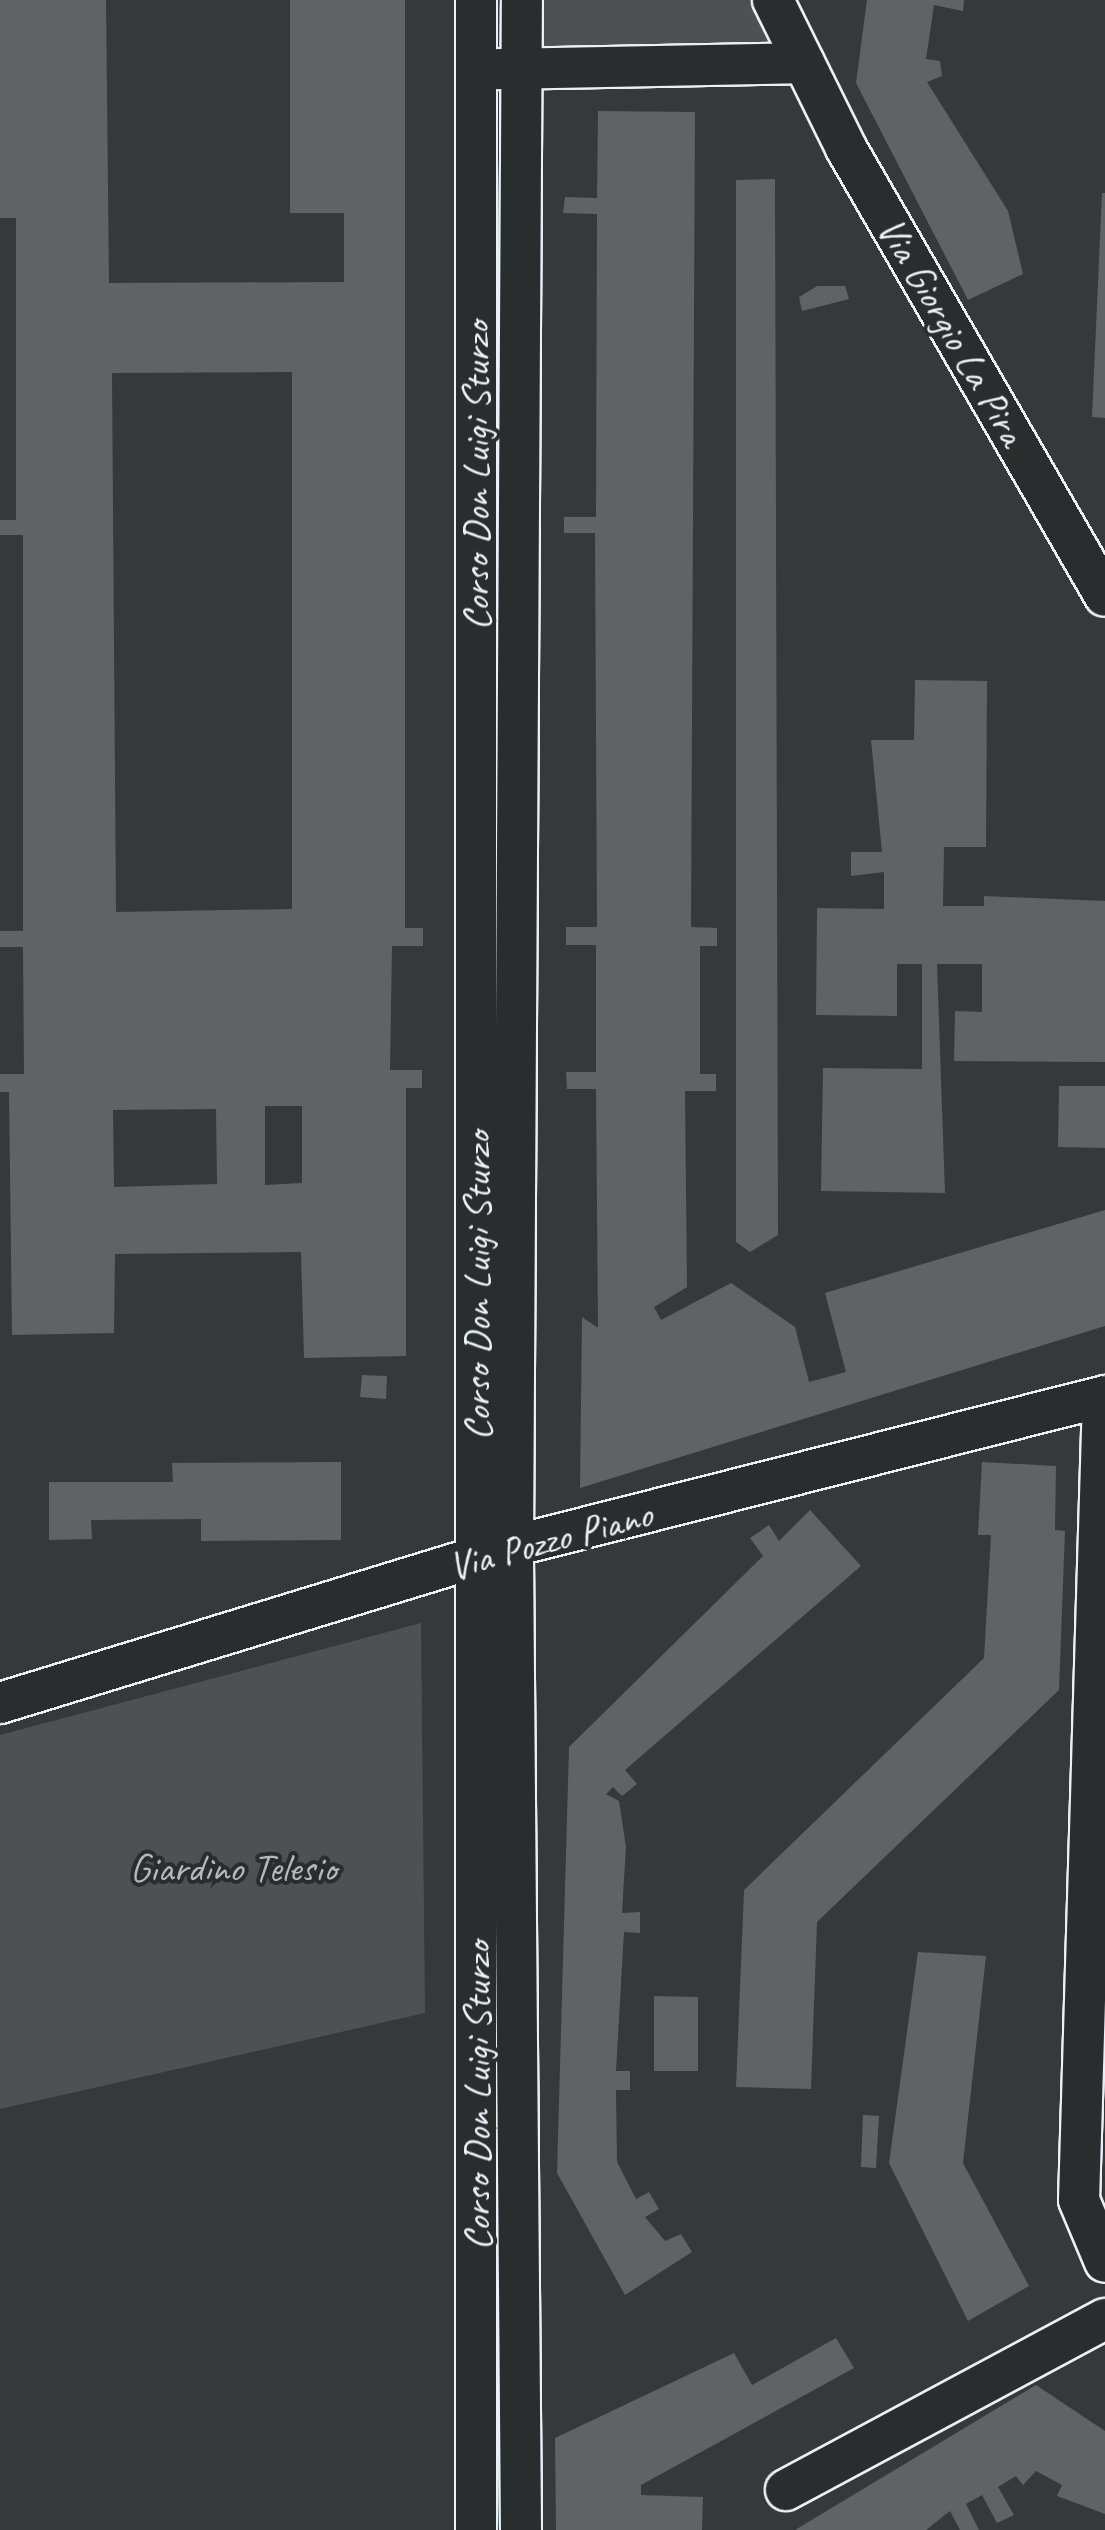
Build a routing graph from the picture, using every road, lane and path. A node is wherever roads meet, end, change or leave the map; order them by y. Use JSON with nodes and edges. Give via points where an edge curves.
{"nodes":[{"id":1,"x":476,"y":0,"type":"edge"},
{"id":2,"x":522,"y":0,"type":"edge"},
{"id":3,"x":773,"y":0,"type":"edge"},
{"id":4,"x":475,"y":43,"type":"junction"},
{"id":5,"x":804,"y":63,"type":"junction"},
{"id":6,"x":522,"y":74,"type":"junction"},
{"id":7,"x":1105,"y":596,"type":"edge"},
{"id":8,"x":1104,"y":1397,"type":"edge"},
{"id":9,"x":495,"y":1552,"type":"junction"},
{"id":10,"x":0,"y":1703,"type":"edge"},
{"id":11,"x":1102,"y":1751,"type":"edge"},
{"id":12,"x":1105,"y":2262,"type":"edge"},
{"id":13,"x":1105,"y":2320,"type":"edge"},
{"id":14,"x":786,"y":2490,"type":"dead end"},
{"id":15,"x":476,"y":2530,"type":"edge"},
{"id":16,"x":521,"y":2530,"type":"edge"}],
"edges":[{"from":1,"to":4,"type":"street","name":"Corso Don Luigi Sturzo"},
{"from":2,"to":6,"type":"street","name":"Corso Don Luigi Sturzo"},
{"from":3,"to":5,"type":"street","name":"Via Giorgio La Pira"},
{"from":4,"to":6,"type":"street","via":[[498,71]]},
{"from":4,"to":9,"type":"street","name":"Corso Don Luigi Sturzo"},
{"from":5,"to":6,"type":"street"},
{"from":5,"to":7,"type":"street","name":"Via Giorgio La Pira"},
{"from":6,"to":9,"type":"street","name":"Corso Don Luigi Sturzo"},
{"from":8,"to":9,"type":"street","name":"Via Pozzo Piano"},
{"from":8,"to":11,"type":"street"},
{"from":9,"to":10,"type":"street","name":"Via Pozzo Piano"},
{"from":9,"to":15,"type":"street","name":"Corso Don Luigi Sturzo"},
{"from":9,"to":16,"type":"street","name":"Corso Don Luigi Sturzo"},
{"from":11,"to":12,"type":"street","via":[[1079,2200]]},
{"from":13,"to":14,"type":"street"}]}
